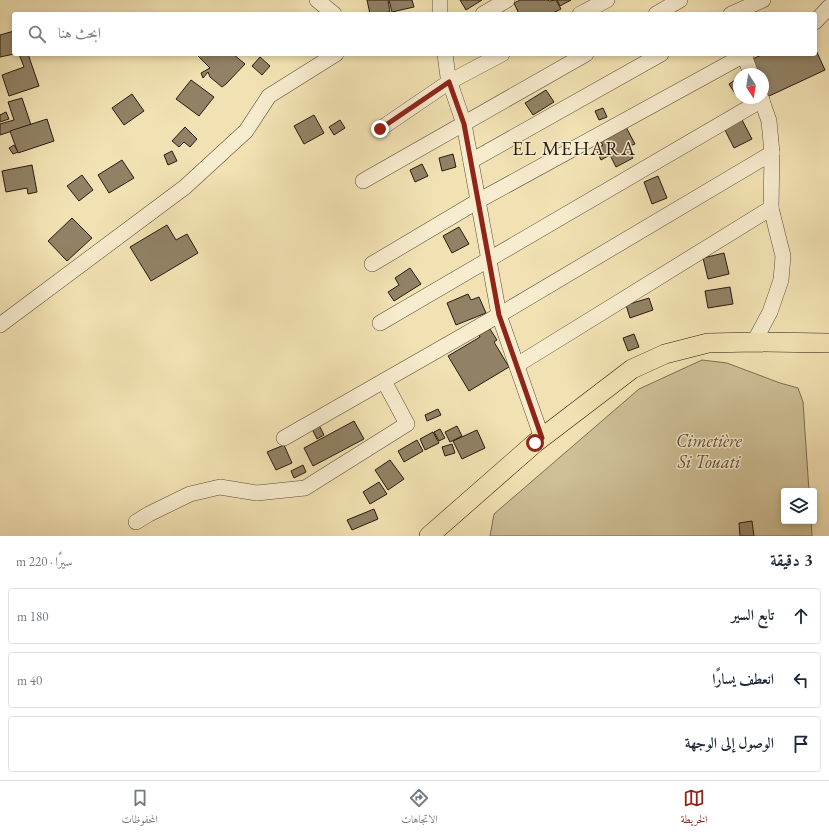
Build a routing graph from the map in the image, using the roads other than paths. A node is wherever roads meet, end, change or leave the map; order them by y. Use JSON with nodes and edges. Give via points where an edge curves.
{"nodes":[{"id":1,"x":317,"y":0,"type":"edge"},
{"id":2,"x":440,"y":0,"type":"edge"},
{"id":3,"x":507,"y":0,"type":"edge"},
{"id":4,"x":607,"y":0,"type":"edge"},
{"id":5,"x":680,"y":0,"type":"edge"},
{"id":6,"x":763,"y":0,"type":"edge"},
{"id":7,"x":829,"y":7,"type":"edge"},
{"id":8,"x":332,"y":12,"type":"edge"},
{"id":9,"x":440,"y":12,"type":"edge"},
{"id":10,"x":486,"y":12,"type":"edge"},
{"id":11,"x":584,"y":12,"type":"edge"},
{"id":12,"x":659,"y":12,"type":"edge"},
{"id":13,"x":736,"y":12,"type":"edge"},
{"id":14,"x":817,"y":20,"type":"edge"},
{"id":15,"x":333,"y":56,"type":"edge"},
{"id":16,"x":445,"y":56,"type":"edge"},
{"id":17,"x":498,"y":56,"type":"edge"},
{"id":18,"x":583,"y":56,"type":"edge"},
{"id":19,"x":656,"y":56,"type":"edge"},
{"id":20,"x":741,"y":56,"type":"edge"},
{"id":21,"x":746,"y":56,"type":"edge"},
{"id":22,"x":749,"y":68,"type":"edge"},
{"id":23,"x":449,"y":82,"type":"junction"},
{"id":24,"x":752,"y":104,"type":"edge"},
{"id":25,"x":763,"y":104,"type":"edge"},
{"id":26,"x":464,"y":124,"type":"junction"},
{"id":27,"x":380,"y":129,"type":"dead end"},
{"id":28,"x":772,"y":153,"type":"junction"},
{"id":29,"x":471,"y":161,"type":"junction"},
{"id":30,"x":363,"y":181,"type":"dead end"},
{"id":31,"x":478,"y":201,"type":"junction"},
{"id":32,"x":771,"y":208,"type":"junction"},
{"id":33,"x":489,"y":259,"type":"junction"},
{"id":34,"x":372,"y":264,"type":"dead end"},
{"id":35,"x":499,"y":315,"type":"junction"},
{"id":36,"x":380,"y":323,"type":"dead end"},
{"id":37,"x":0,"y":325,"type":"edge"},
{"id":38,"x":754,"y":342,"type":"junction"},
{"id":39,"x":829,"y":343,"type":"edge"},
{"id":40,"x":517,"y":365,"type":"junction"},
{"id":41,"x":384,"y":381,"type":"junction"},
{"id":42,"x":284,"y":438,"type":"dead end"},
{"id":43,"x":542,"y":438,"type":"junction"},
{"id":44,"x":136,"y":522,"type":"dead end"},
{"id":45,"x":429,"y":536,"type":"edge"}],
"edges":[{"from":1,"to":8,"type":"street"},
{"from":2,"to":9,"type":"street"},
{"from":3,"to":10,"type":"street"},
{"from":4,"to":11,"type":"street"},
{"from":5,"to":12,"type":"street"},
{"from":6,"to":13,"type":"street"},
{"from":7,"to":14,"type":"street"},
{"from":15,"to":37,"type":"street","via":[[269,96],[246,132],[185,187]]},
{"from":16,"to":23,"type":"street"},
{"from":17,"to":23,"type":"street"},
{"from":18,"to":26,"type":"street"},
{"from":19,"to":29,"type":"street"},
{"from":20,"to":31,"type":"street"},
{"from":21,"to":22,"type":"street"},
{"from":23,"to":26,"type":"street"},
{"from":23,"to":27,"type":"street"},
{"from":24,"to":33,"type":"street"},
{"from":25,"to":28,"type":"street","via":[[769,121]]},
{"from":26,"to":29,"type":"street"},
{"from":26,"to":30,"type":"street"},
{"from":28,"to":32,"type":"street"},
{"from":28,"to":35,"type":"street"},
{"from":29,"to":31,"type":"street"},
{"from":31,"to":33,"type":"street"},
{"from":31,"to":34,"type":"street"},
{"from":32,"to":38,"type":"street","via":[[783,256],[781,280],[770,312]]},
{"from":32,"to":40,"type":"street"},
{"from":33,"to":35,"type":"street"},
{"from":33,"to":36,"type":"street"},
{"from":35,"to":40,"type":"street"},
{"from":35,"to":41,"type":"street"},
{"from":38,"to":39,"type":"main road"},
{"from":38,"to":43,"type":"main road","via":[[708,343],[665,354],[632,369]]},
{"from":40,"to":43,"type":"street"},
{"from":41,"to":42,"type":"street"},
{"from":41,"to":44,"type":"street","via":[[407,424],[305,488],[258,493],[220,487],[190,494]]},
{"from":43,"to":45,"type":"main road"}]}
